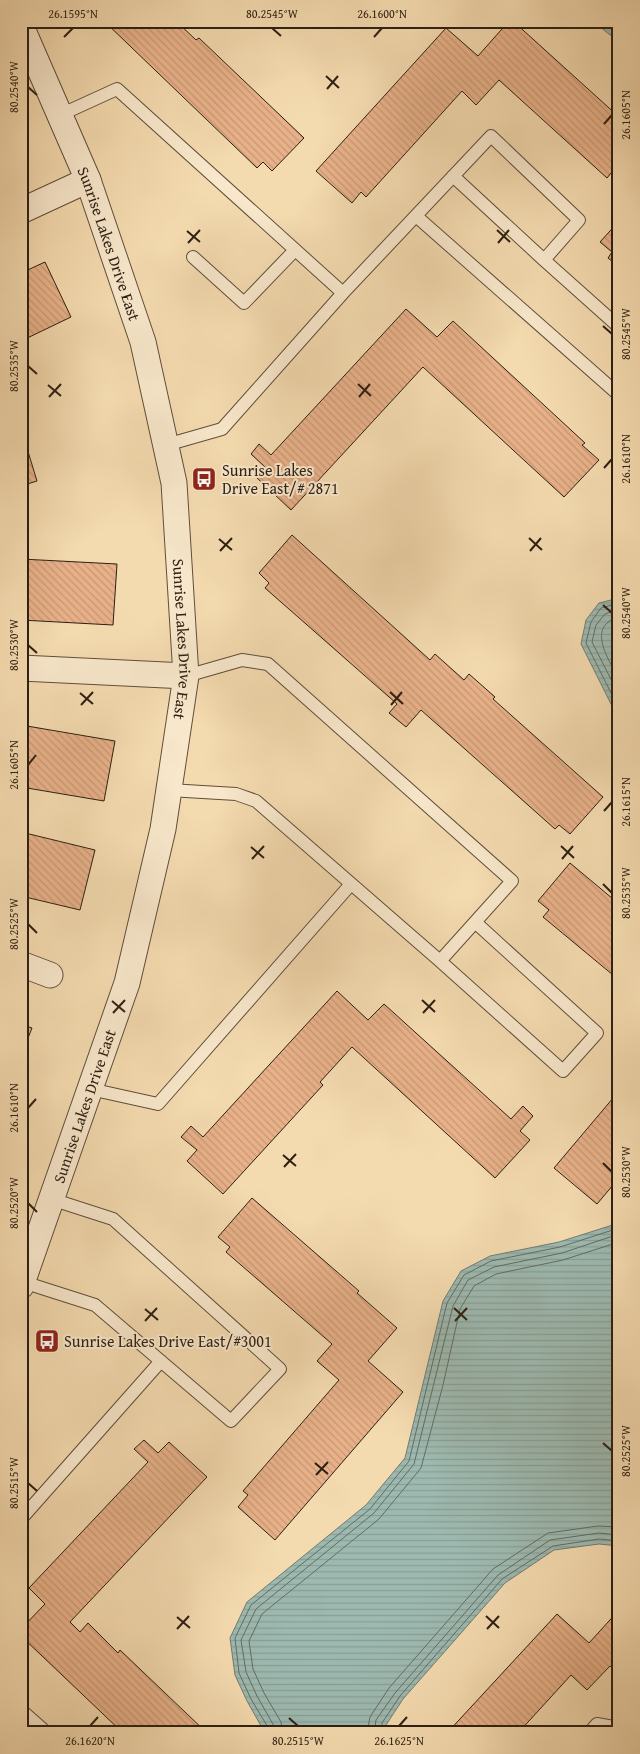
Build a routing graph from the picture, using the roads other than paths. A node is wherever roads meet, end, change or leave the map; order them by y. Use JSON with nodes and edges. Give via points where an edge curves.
{"nodes":[{"id":1,"x":21,"y":26,"type":"edge"},
{"id":2,"x":60,"y":115,"type":"junction"},
{"id":3,"x":453,"y":176,"type":"junction"},
{"id":4,"x":88,"y":180,"type":"junction"},
{"id":5,"x":21,"y":211,"type":"edge"},
{"id":6,"x":416,"y":216,"type":"junction"},
{"id":7,"x":295,"y":250,"type":"junction"},
{"id":8,"x":193,"y":257,"type":"dead end"},
{"id":9,"x":544,"y":260,"type":"junction"},
{"id":10,"x":343,"y":293,"type":"junction"},
{"id":11,"x":619,"y":327,"type":"edge"},
{"id":12,"x":619,"y":394,"type":"edge"},
{"id":13,"x":166,"y":445,"type":"junction"},
{"id":14,"x":21,"y":668,"type":"edge"},
{"id":15,"x":186,"y":676,"type":"junction"},
{"id":16,"x":169,"y":790,"type":"junction"},
{"id":17,"x":352,"y":884,"type":"junction"},
{"id":18,"x":475,"y":922,"type":"junction"},
{"id":19,"x":440,"y":961,"type":"junction"},
{"id":20,"x":21,"y":964,"type":"edge"},
{"id":21,"x":50,"y":975,"type":"dead end"},
{"id":22,"x":90,"y":1089,"type":"junction"},
{"id":23,"x":51,"y":1199,"type":"junction"},
{"id":24,"x":29,"y":1239,"type":"edge"},
{"id":25,"x":22,"y":1284,"type":"edge"},
{"id":26,"x":162,"y":1362,"type":"junction"},
{"id":27,"x":21,"y":1519,"type":"edge"},
{"id":28,"x":21,"y":1710,"type":"edge"},
{"id":29,"x":619,"y":1728,"type":"edge"},
{"id":30,"x":47,"y":1733,"type":"edge"},
{"id":31,"x":589,"y":1733,"type":"edge"}],
"edges":[{"from":1,"to":2,"type":"street","name":"Sunrise Lakes Drive East"},
{"from":2,"to":4,"type":"street","name":"Sunrise Lakes Drive East"},
{"from":2,"to":7,"type":"lane","via":[[117,89]]},
{"from":3,"to":6,"type":"lane"},
{"from":3,"to":9,"type":"lane"},
{"from":3,"to":9,"type":"lane","via":[[491,136],[579,220]]},
{"from":4,"to":5,"type":"street"},
{"from":4,"to":13,"type":"street","name":"Sunrise Lakes Drive East","via":[[143,342]]},
{"from":6,"to":10,"type":"lane"},
{"from":6,"to":12,"type":"lane"},
{"from":7,"to":8,"type":"lane","via":[[244,303]]},
{"from":7,"to":10,"type":"lane"},
{"from":9,"to":11,"type":"lane"},
{"from":10,"to":13,"type":"lane","via":[[222,429]]},
{"from":13,"to":15,"type":"street","name":"Sunrise Lakes Drive East","via":[[174,484]]},
{"from":14,"to":15,"type":"street"},
{"from":15,"to":16,"type":"street","name":"Sunrise Lakes Drive East"},
{"from":15,"to":18,"type":"lane","via":[[242,660],[268,664],[512,881]]},
{"from":16,"to":17,"type":"lane","via":[[236,794],[256,801]]},
{"from":16,"to":22,"type":"street","name":"Sunrise Lakes Drive East","via":[[163,830],[127,983]]},
{"from":17,"to":19,"type":"lane"},
{"from":17,"to":22,"type":"lane","via":[[158,1104]]},
{"from":18,"to":19,"type":"lane"},
{"from":18,"to":19,"type":"lane","via":[[597,1034],[563,1070]]},
{"from":20,"to":21,"type":"street"},
{"from":22,"to":23,"type":"street","name":"Sunrise Lakes Drive East"},
{"from":23,"to":24,"type":"street","name":"Sunrise Lakes Drive East"},
{"from":23,"to":26,"type":"lane","via":[[114,1219],[280,1369],[231,1421]]},
{"from":24,"to":25,"type":"street","name":"Sunrise Lakes Drive East"},
{"from":25,"to":26,"type":"lane","via":[[95,1304]]},
{"from":26,"to":27,"type":"lane"},
{"from":28,"to":30,"type":"lane"},
{"from":29,"to":31,"type":"lane","via":[[597,1724]]}]}
